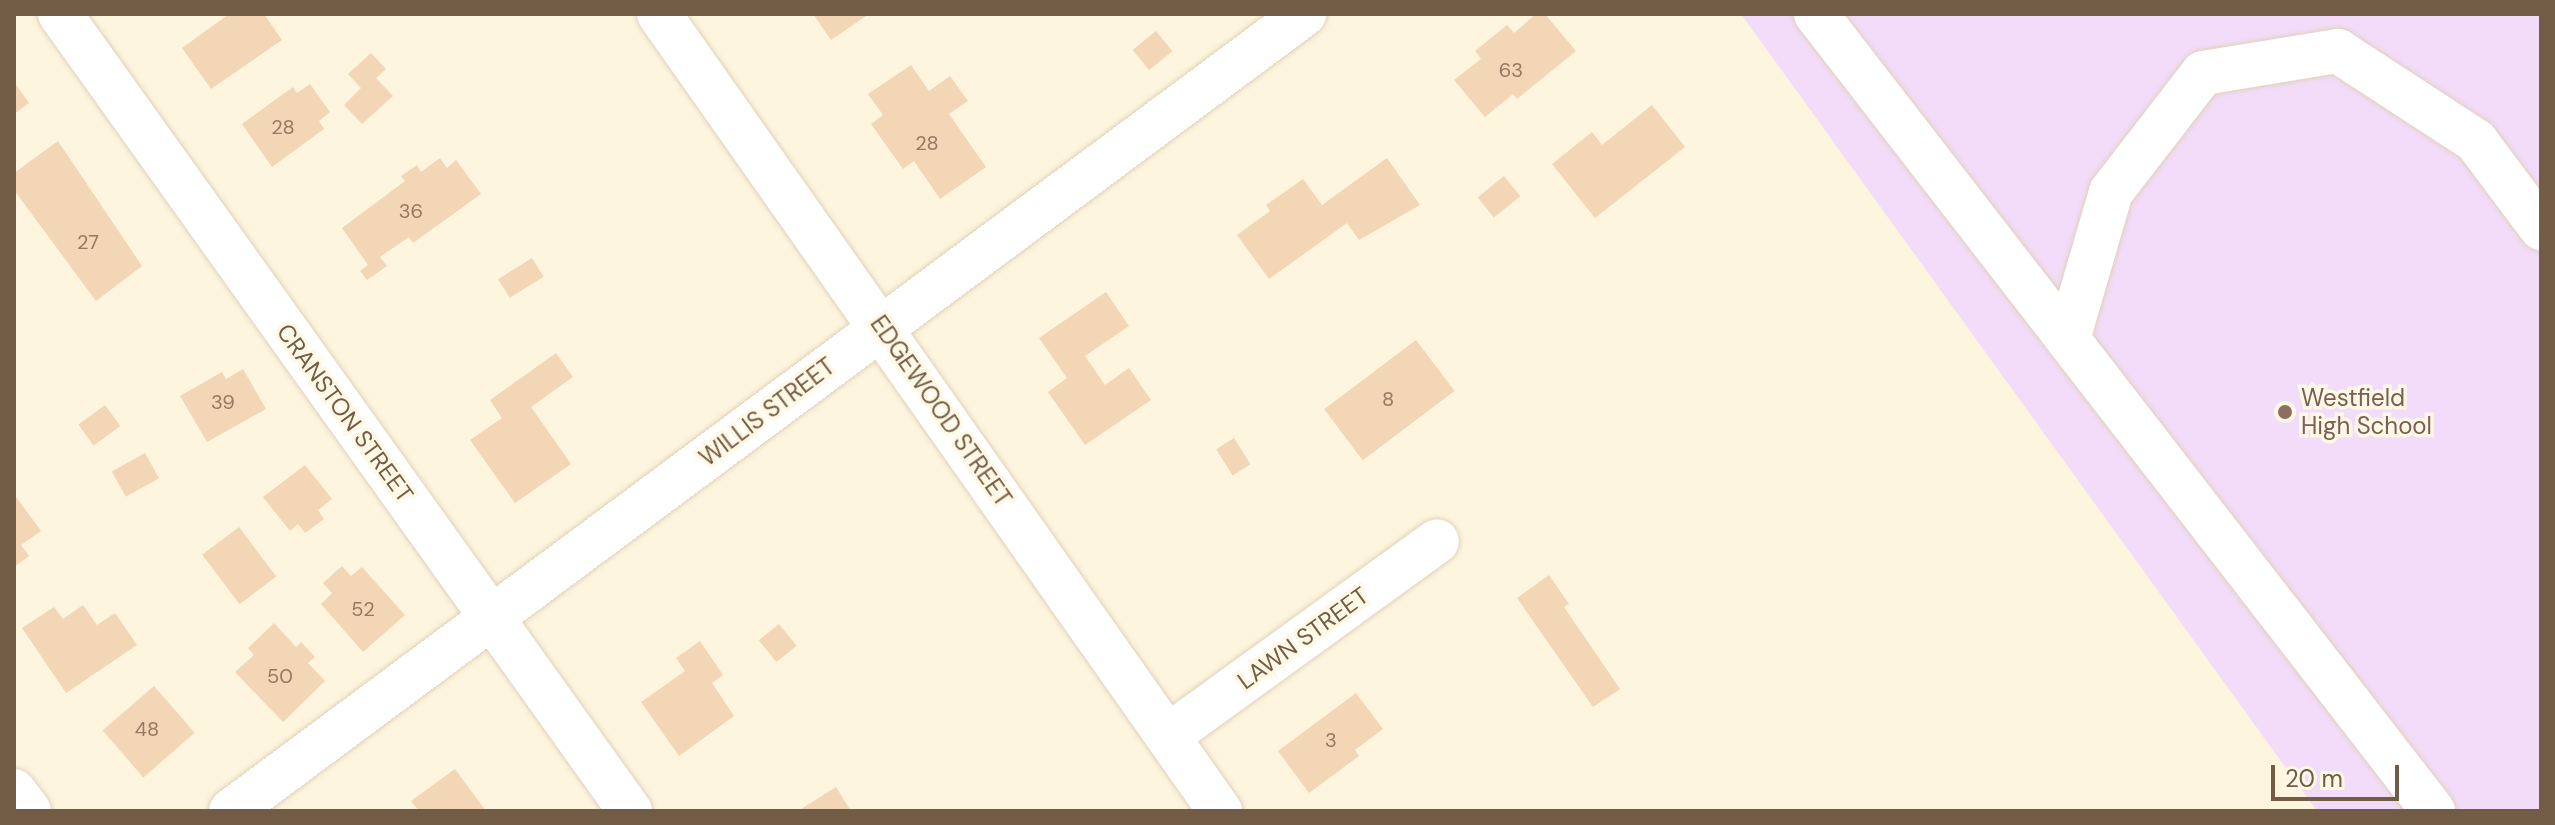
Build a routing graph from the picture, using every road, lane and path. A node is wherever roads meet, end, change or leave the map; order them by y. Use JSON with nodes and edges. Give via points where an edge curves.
{"nodes":[{"id":1,"x":60,"y":14,"type":"edge"},
{"id":2,"x":659,"y":14,"type":"edge"},
{"id":3,"x":1304,"y":14,"type":"edge"},
{"id":4,"x":1816,"y":14,"type":"edge"},
{"id":5,"x":2541,"y":228,"type":"edge"},
{"id":6,"x":882,"y":327,"type":"junction"},
{"id":7,"x":2068,"y":339,"type":"junction"},
{"id":8,"x":1437,"y":541,"type":"dead end"},
{"id":9,"x":491,"y":618,"type":"junction"},
{"id":10,"x":1168,"y":736,"type":"junction"},
{"id":11,"x":14,"y":791,"type":"edge"},
{"id":12,"x":29,"y":811,"type":"edge"},
{"id":13,"x":231,"y":811,"type":"edge"},
{"id":14,"x":630,"y":811,"type":"edge"},
{"id":15,"x":1220,"y":811,"type":"edge"},
{"id":16,"x":2433,"y":811,"type":"edge"}],
"edges":[{"from":1,"to":9,"type":"street","name":"CRANSTON STREET"},
{"from":2,"to":6,"type":"street","name":"EDGEWOOD STREET"},
{"from":3,"to":6,"type":"street","name":"WILLIS STREET"},
{"from":4,"to":7,"type":"street"},
{"from":5,"to":7,"type":"street","via":[[2476,141],[2338,51],[2203,73],[2111,192]]},
{"from":6,"to":9,"type":"street","name":"WILLIS STREET"},
{"from":6,"to":10,"type":"street","name":"EDGEWOOD STREET"},
{"from":7,"to":16,"type":"street"},
{"from":8,"to":10,"type":"street","name":"LAWN STREET"},
{"from":9,"to":13,"type":"street","name":"WILLIS STREET"},
{"from":9,"to":14,"type":"street","name":"CRANSTON STREET"},
{"from":10,"to":15,"type":"street","name":"EDGEWOOD STREET"},
{"from":11,"to":12,"type":"street"}]}
